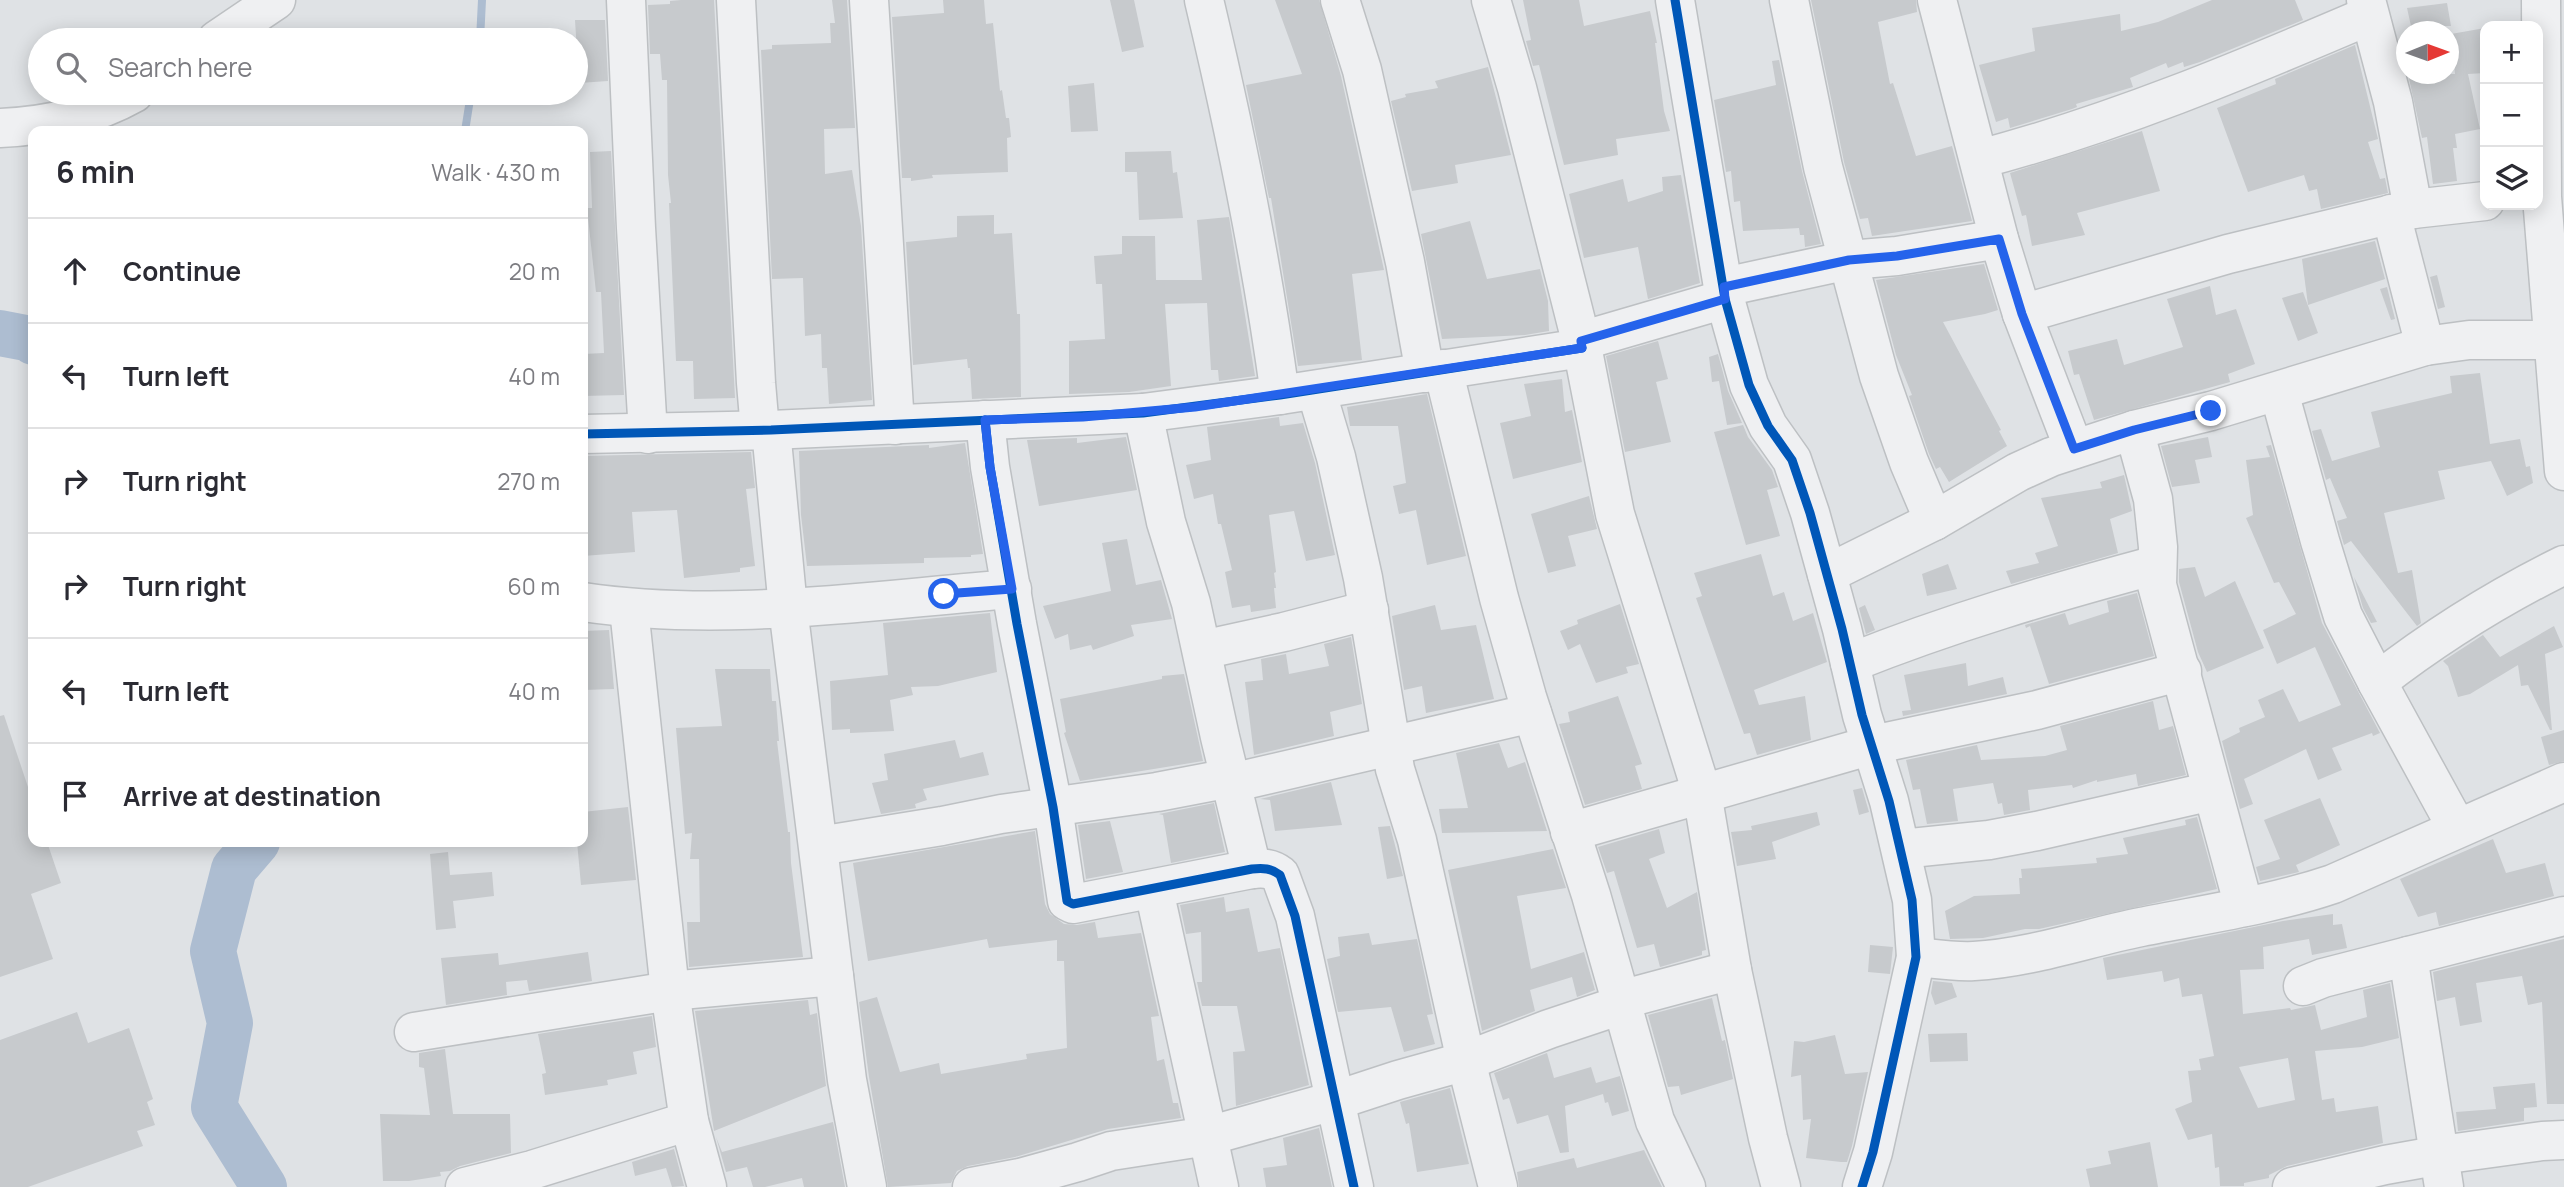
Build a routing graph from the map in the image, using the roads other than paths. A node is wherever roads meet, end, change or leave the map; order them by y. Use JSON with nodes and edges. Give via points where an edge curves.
{"nodes":[{"id":1,"x":276,"y":0,"type":"edge"},
{"id":2,"x":626,"y":0,"type":"edge"},
{"id":3,"x":736,"y":0,"type":"edge"},
{"id":4,"x":869,"y":0,"type":"edge"},
{"id":5,"x":1204,"y":0,"type":"edge"},
{"id":6,"x":1340,"y":0,"type":"edge"},
{"id":7,"x":1491,"y":0,"type":"edge"},
{"id":8,"x":1675,"y":0,"type":"edge"},
{"id":9,"x":1789,"y":0,"type":"edge"},
{"id":10,"x":1937,"y":0,"type":"edge"},
{"id":11,"x":2541,"y":0,"type":"edge"},
{"id":12,"x":2367,"y":8,"type":"edge"},
{"id":13,"x":235,"y":28,"type":"edge"},
{"id":14,"x":105,"y":105,"type":"edge"},
{"id":15,"x":35,"y":126,"type":"edge"},
{"id":16,"x":28,"y":127,"type":"edge"},
{"id":17,"x":0,"y":128,"type":"edge"},
{"id":18,"x":1980,"y":159,"type":"junction"},
{"id":19,"x":2547,"y":182,"type":"edge"},
{"id":20,"x":2480,"y":202,"type":"edge"},
{"id":21,"x":2402,"y":211,"type":"junction"},
{"id":22,"x":1999,"y":239,"type":"junction"},
{"id":23,"x":1849,"y":260,"type":"junction"},
{"id":24,"x":1724,"y":293,"type":"junction"},
{"id":25,"x":2022,"y":314,"type":"junction"},
{"id":26,"x":2552,"y":340,"type":"junction"},
{"id":27,"x":1582,"y":344,"type":"junction"},
{"id":28,"x":2425,"y":346,"type":"junction"},
{"id":29,"x":1434,"y":371,"type":"junction"},
{"id":30,"x":1298,"y":392,"type":"junction"},
{"id":31,"x":2279,"y":392,"type":"junction"},
{"id":32,"x":1143,"y":413,"type":"junction"},
{"id":33,"x":985,"y":420,"type":"junction"},
{"id":34,"x":895,"y":425,"type":"junction"},
{"id":35,"x":765,"y":430,"type":"junction"},
{"id":36,"x":2134,"y":430,"type":"junction"},
{"id":37,"x":588,"y":434,"type":"edge"},
{"id":38,"x":648,"y":434,"type":"junction"},
{"id":39,"x":2074,"y":449,"type":"junction"},
{"id":40,"x":2564,"y":468,"type":"edge"},
{"id":41,"x":1934,"y":521,"type":"junction"},
{"id":42,"x":2156,"y":565,"type":"junction"},
{"id":43,"x":2564,"y":565,"type":"edge"},
{"id":44,"x":1827,"y":574,"type":"junction"},
{"id":45,"x":1012,"y":589,"type":"junction"},
{"id":46,"x":588,"y":603,"type":"edge"},
{"id":47,"x":788,"y":608,"type":"junction"},
{"id":48,"x":629,"y":609,"type":"junction"},
{"id":49,"x":1369,"y":610,"type":"junction"},
{"id":50,"x":1202,"y":650,"type":"junction"},
{"id":51,"x":1850,"y":663,"type":"junction"},
{"id":52,"x":2182,"y":671,"type":"junction"},
{"id":53,"x":2377,"y":682,"type":"junction"},
{"id":54,"x":1532,"y":713,"type":"junction"},
{"id":55,"x":1872,"y":744,"type":"junction"},
{"id":56,"x":1390,"y":747,"type":"junction"},
{"id":57,"x":1231,"y":780,"type":"junction"},
{"id":58,"x":2564,"y":782,"type":"edge"},
{"id":59,"x":2212,"y":791,"type":"junction"},
{"id":60,"x":1702,"y":793,"type":"junction"},
{"id":61,"x":1053,"y":807,"type":"junction"},
{"id":62,"x":2457,"y":828,"type":"junction"},
{"id":63,"x":1570,"y":831,"type":"junction"},
{"id":64,"x":819,"y":846,"type":"junction"},
{"id":65,"x":1901,"y":849,"type":"junction"},
{"id":66,"x":1252,"y":869,"type":"junction"},
{"id":67,"x":1154,"y":890,"type":"junction"},
{"id":68,"x":2244,"y":907,"type":"junction"},
{"id":69,"x":2564,"y":916,"type":"edge"},
{"id":70,"x":2408,"y":956,"type":"junction"},
{"id":71,"x":1916,"y":957,"type":"junction"},
{"id":72,"x":1732,"y":970,"type":"junction"},
{"id":73,"x":834,"y":976,"type":"junction"},
{"id":74,"x":2303,"y":986,"type":"dead end"},
{"id":75,"x":670,"y":990,"type":"junction"},
{"id":76,"x":1620,"y":1002,"type":"junction"},
{"id":77,"x":414,"y":1032,"type":"dead end"},
{"id":78,"x":1466,"y":1061,"type":"junction"},
{"id":79,"x":1336,"y":1100,"type":"junction"},
{"id":80,"x":688,"y":1121,"type":"junction"},
{"id":81,"x":1208,"y":1136,"type":"junction"},
{"id":82,"x":2564,"y":1140,"type":"edge"},
{"id":83,"x":2442,"y":1171,"type":"edge"},
{"id":84,"x":1080,"y":1175,"type":"edge"},
{"id":85,"x":2305,"y":1186,"type":"edge"},
{"id":86,"x":465,"y":1187,"type":"edge"},
{"id":87,"x":707,"y":1187,"type":"edge"},
{"id":88,"x":867,"y":1187,"type":"edge"},
{"id":89,"x":972,"y":1187,"type":"edge"},
{"id":90,"x":1219,"y":1187,"type":"edge"},
{"id":91,"x":1354,"y":1187,"type":"edge"},
{"id":92,"x":1498,"y":1187,"type":"edge"},
{"id":93,"x":1686,"y":1187,"type":"edge"},
{"id":94,"x":1782,"y":1187,"type":"edge"},
{"id":95,"x":1862,"y":1187,"type":"edge"}],
"edges":[{"from":1,"to":13,"type":"street"},
{"from":2,"to":38,"type":"street"},
{"from":3,"to":35,"type":"street","via":[[754,356]]},
{"from":4,"to":34,"type":"street"},
{"from":5,"to":30,"type":"street","via":[[1241,162],[1273,341]]},
{"from":6,"to":29,"type":"street","via":[[1362,70]]},
{"from":7,"to":27,"type":"street"},
{"from":8,"to":24,"type":"street"},
{"from":9,"to":23,"type":"street"},
{"from":10,"to":18,"type":"street"},
{"from":11,"to":19,"type":"street"},
{"from":12,"to":18,"type":"street","via":[[2292,49],[2067,135]]},
{"from":12,"to":21,"type":"street","via":[[2393,102]]},
{"from":14,"to":15,"type":"street","via":[[74,118]]},
{"from":16,"to":17,"type":"street"},
{"from":18,"to":22,"type":"street"},
{"from":19,"to":26,"type":"street"},
{"from":20,"to":21,"type":"street"},
{"from":21,"to":25,"type":"street","via":[[2228,254]]},
{"from":21,"to":28,"type":"street"},
{"from":22,"to":23,"type":"street"},
{"from":22,"to":25,"type":"street"},
{"from":23,"to":24,"type":"street"},
{"from":23,"to":41,"type":"street","via":[[1879,376]]},
{"from":24,"to":27,"type":"street"},
{"from":24,"to":44,"type":"street","via":[[1749,385],[1768,426],[1792,460]]},
{"from":25,"to":39,"type":"street"},
{"from":26,"to":28,"type":"street","via":[[2469,340]]},
{"from":26,"to":40,"type":"street"},
{"from":27,"to":29,"type":"street"},
{"from":27,"to":60,"type":"street","via":[[1615,514]]},
{"from":28,"to":31,"type":"street"},
{"from":29,"to":30,"type":"street"},
{"from":29,"to":54,"type":"street"},
{"from":30,"to":32,"type":"street"},
{"from":30,"to":49,"type":"street","via":[[1336,457]]},
{"from":31,"to":36,"type":"street"},
{"from":31,"to":53,"type":"street","via":[[2343,616]]},
{"from":32,"to":33,"type":"street"},
{"from":32,"to":50,"type":"street","via":[[1166,522]]},
{"from":33,"to":34,"type":"street"},
{"from":33,"to":45,"type":"street"},
{"from":34,"to":35,"type":"street"},
{"from":35,"to":38,"type":"street"},
{"from":35,"to":47,"type":"street"},
{"from":36,"to":39,"type":"street"},
{"from":36,"to":42,"type":"street","via":[[2153,499]]},
{"from":37,"to":38,"type":"street"},
{"from":39,"to":41,"type":"street","via":[[2018,472]]},
{"from":41,"to":44,"type":"street"},
{"from":42,"to":51,"type":"street","via":[[1989,612]]},
{"from":42,"to":52,"type":"street","via":[[2157,585]]},
{"from":43,"to":53,"type":"street","via":[[2484,608]]},
{"from":44,"to":51,"type":"street"},
{"from":45,"to":47,"type":"street"},
{"from":45,"to":61,"type":"street"},
{"from":46,"to":48,"type":"street"},
{"from":47,"to":48,"type":"street"},
{"from":47,"to":64,"type":"street"},
{"from":48,"to":75,"type":"street"},
{"from":49,"to":50,"type":"street"},
{"from":49,"to":56,"type":"street"},
{"from":50,"to":57,"type":"street"},
{"from":51,"to":55,"type":"street"},
{"from":52,"to":55,"type":"street","via":[[2037,710]]},
{"from":52,"to":59,"type":"street"},
{"from":53,"to":62,"type":"street"},
{"from":54,"to":56,"type":"street"},
{"from":54,"to":63,"type":"street"},
{"from":55,"to":60,"type":"street"},
{"from":55,"to":65,"type":"street"},
{"from":56,"to":57,"type":"street"},
{"from":56,"to":78,"type":"street","via":[[1417,840]]},
{"from":57,"to":61,"type":"street"},
{"from":57,"to":66,"type":"street"},
{"from":58,"to":62,"type":"street"},
{"from":59,"to":65,"type":"street","via":[[2013,836]]},
{"from":59,"to":68,"type":"street"},
{"from":60,"to":63,"type":"street"},
{"from":60,"to":72,"type":"street"},
{"from":61,"to":64,"type":"street"},
{"from":61,"to":67,"type":"street","via":[[1067,901],[1073,904]]},
{"from":62,"to":68,"type":"street","via":[[2333,884]]},
{"from":63,"to":76,"type":"street"},
{"from":64,"to":73,"type":"street"},
{"from":65,"to":71,"type":"street","via":[[1912,900]]},
{"from":66,"to":67,"type":"street"},
{"from":66,"to":79,"type":"street","via":[[1275,870],[1285,884]]},
{"from":67,"to":81,"type":"street"},
{"from":68,"to":71,"type":"street","via":[[2022,955],[1975,961]]},
{"from":69,"to":70,"type":"street"},
{"from":70,"to":74,"type":"street"},
{"from":70,"to":83,"type":"street"},
{"from":71,"to":95,"type":"street"},
{"from":72,"to":76,"type":"street"},
{"from":72,"to":94,"type":"street"},
{"from":73,"to":75,"type":"street"},
{"from":73,"to":88,"type":"street"},
{"from":75,"to":77,"type":"street"},
{"from":75,"to":80,"type":"street"},
{"from":76,"to":78,"type":"street"},
{"from":76,"to":93,"type":"street","via":[[1655,1121]]},
{"from":78,"to":79,"type":"street"},
{"from":78,"to":92,"type":"street"},
{"from":79,"to":81,"type":"street"},
{"from":79,"to":91,"type":"street"},
{"from":80,"to":86,"type":"street"},
{"from":80,"to":87,"type":"street"},
{"from":81,"to":84,"type":"street","via":[[1111,1150]]},
{"from":81,"to":90,"type":"street"},
{"from":82,"to":83,"type":"street","via":[[2542,1141]]},
{"from":83,"to":85,"type":"street","via":[[2385,1165]]},
{"from":84,"to":89,"type":"street"}]}
